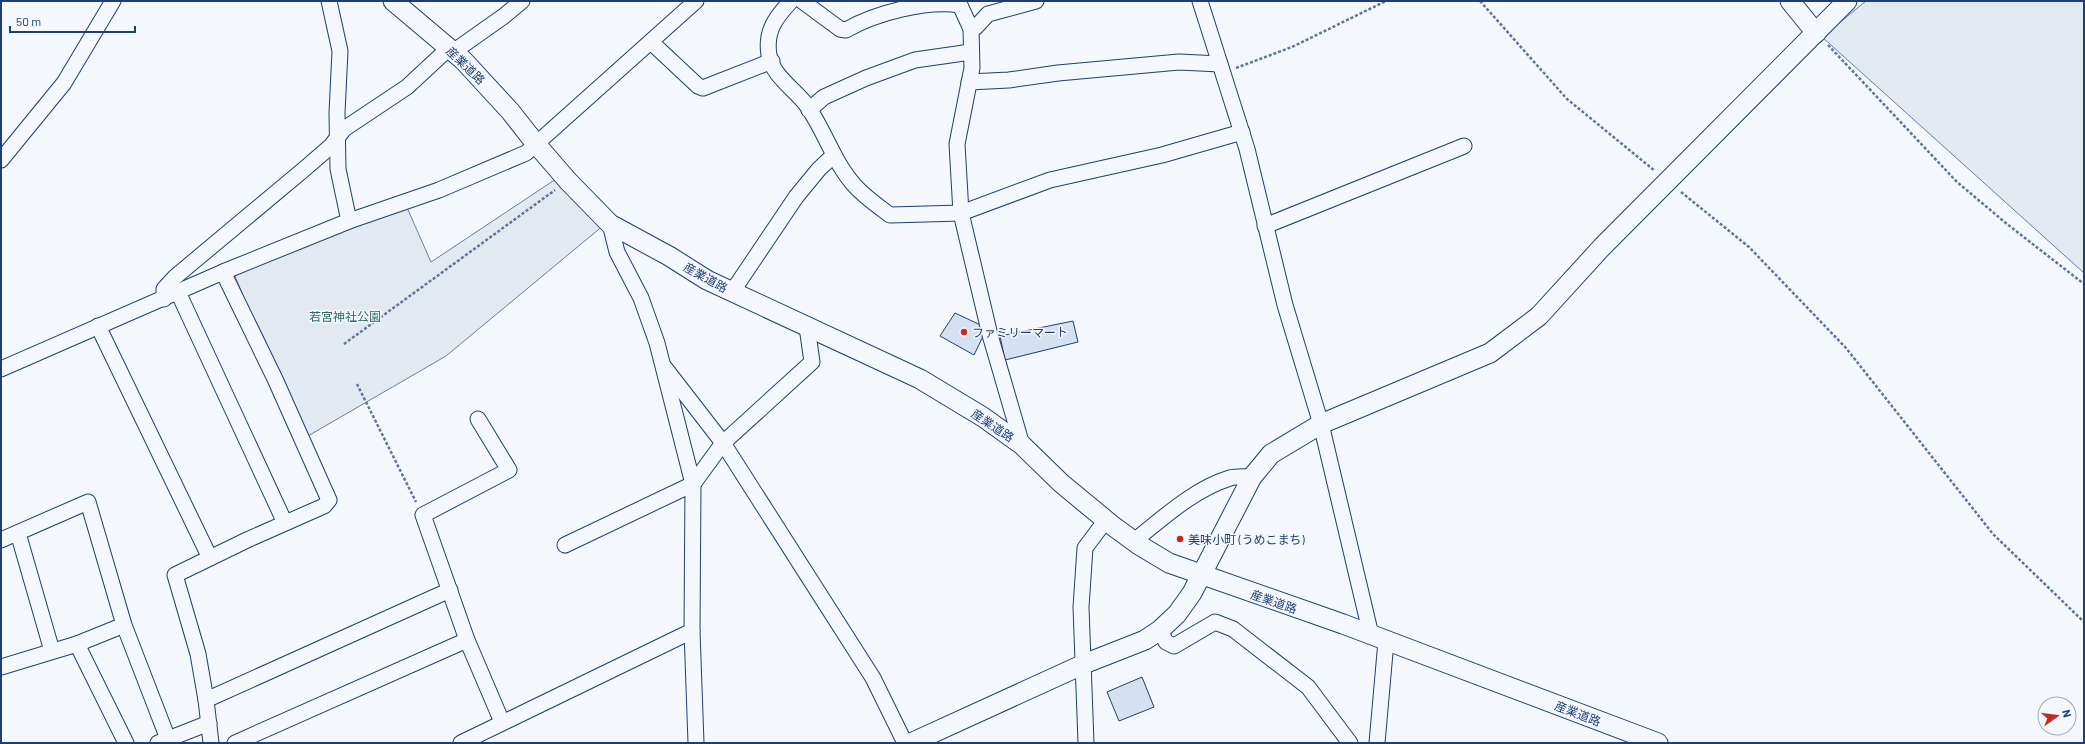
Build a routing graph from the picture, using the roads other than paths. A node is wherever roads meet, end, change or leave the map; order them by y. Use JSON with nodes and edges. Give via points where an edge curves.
{"nodes":[{"id":1,"x":113,"y":1,"type":"edge"},
{"id":2,"x":329,"y":1,"type":"edge"},
{"id":3,"x":393,"y":1,"type":"edge"},
{"id":4,"x":522,"y":1,"type":"edge"},
{"id":5,"x":696,"y":1,"type":"edge"},
{"id":6,"x":791,"y":1,"type":"edge"},
{"id":7,"x":802,"y":1,"type":"edge"},
{"id":8,"x":1036,"y":1,"type":"edge"},
{"id":9,"x":1200,"y":1,"type":"edge"},
{"id":10,"x":1790,"y":1,"type":"edge"},
{"id":11,"x":1846,"y":1,"type":"edge"},
{"id":12,"x":971,"y":29,"type":"junction"},
{"id":13,"x":1816,"y":33,"type":"junction"},
{"id":14,"x":651,"y":42,"type":"junction"},
{"id":15,"x":451,"y":50,"type":"junction"},
{"id":16,"x":971,"y":52,"type":"junction"},
{"id":17,"x":772,"y":61,"type":"junction"},
{"id":18,"x":1221,"y":68,"type":"junction"},
{"id":19,"x":969,"y":82,"type":"junction"},
{"id":20,"x":809,"y":110,"type":"junction"},
{"id":21,"x":1242,"y":132,"type":"junction"},
{"id":22,"x":338,"y":134,"type":"junction"},
{"id":23,"x":536,"y":144,"type":"junction"},
{"id":24,"x":1464,"y":146,"type":"dead end"},
{"id":25,"x":834,"y":155,"type":"junction"},
{"id":26,"x":1,"y":160,"type":"edge"},
{"id":27,"x":961,"y":213,"type":"junction"},
{"id":28,"x":349,"y":221,"type":"junction"},
{"id":29,"x":610,"y":224,"type":"junction"},
{"id":30,"x":1265,"y":226,"type":"junction"},
{"id":31,"x":223,"y":272,"type":"junction"},
{"id":32,"x":178,"y":292,"type":"junction"},
{"id":33,"x":732,"y":292,"type":"junction"},
{"id":34,"x":164,"y":299,"type":"junction"},
{"id":35,"x":98,"y":326,"type":"junction"},
{"id":36,"x":807,"y":327,"type":"junction"},
{"id":37,"x":665,"y":368,"type":"junction"},
{"id":38,"x":1,"y":370,"type":"edge"},
{"id":39,"x":478,"y":419,"type":"dead end"},
{"id":40,"x":1321,"y":424,"type":"junction"},
{"id":41,"x":723,"y":443,"type":"junction"},
{"id":42,"x":1022,"y":445,"type":"junction"},
{"id":43,"x":1252,"y":476,"type":"junction"},
{"id":44,"x":693,"y":484,"type":"junction"},
{"id":45,"x":1106,"y":520,"type":"junction"},
{"id":46,"x":285,"y":523,"type":"junction"},
{"id":47,"x":18,"y":532,"type":"junction"},
{"id":48,"x":1,"y":540,"type":"edge"},
{"id":49,"x":1134,"y":541,"type":"junction"},
{"id":50,"x":565,"y":545,"type":"dead end"},
{"id":51,"x":210,"y":558,"type":"junction"},
{"id":52,"x":1202,"y":576,"type":"junction"},
{"id":53,"x":450,"y":590,"type":"junction"},
{"id":54,"x":124,"y":625,"type":"junction"},
{"id":55,"x":1160,"y":630,"type":"junction"},
{"id":56,"x":692,"y":631,"type":"junction"},
{"id":57,"x":1379,"y":638,"type":"junction"},
{"id":58,"x":468,"y":640,"type":"junction"},
{"id":59,"x":78,"y":644,"type":"junction"},
{"id":60,"x":52,"y":651,"type":"junction"},
{"id":61,"x":1084,"y":664,"type":"junction"},
{"id":62,"x":1,"y":667,"type":"edge"},
{"id":63,"x":206,"y":700,"type":"junction"},
{"id":64,"x":502,"y":722,"type":"junction"},
{"id":65,"x":209,"y":723,"type":"junction"},
{"id":66,"x":163,"y":741,"type":"edge"},
{"id":67,"x":126,"y":743,"type":"edge"},
{"id":68,"x":211,"y":743,"type":"edge"},
{"id":69,"x":234,"y":743,"type":"edge"},
{"id":70,"x":461,"y":743,"type":"edge"},
{"id":71,"x":696,"y":743,"type":"edge"},
{"id":72,"x":905,"y":743,"type":"edge"},
{"id":73,"x":911,"y":743,"type":"edge"},
{"id":74,"x":1086,"y":743,"type":"edge"},
{"id":75,"x":1350,"y":743,"type":"edge"},
{"id":76,"x":1378,"y":743,"type":"edge"},
{"id":77,"x":1658,"y":743,"type":"edge"}],
"edges":[{"from":1,"to":26,"type":"street","via":[[64,83]]},
{"from":2,"to":22,"type":"street","via":[[340,51]]},
{"from":3,"to":15,"type":"street","name":"産業道路"},
{"from":4,"to":15,"type":"street","via":[[504,16]]},
{"from":5,"to":14,"type":"street"},
{"from":6,"to":17,"type":"street","via":[[771,25],[768,39],[769,56]]},
{"from":7,"to":12,"type":"street","via":[[840,29],[846,30],[885,13],[951,3],[960,5]]},
{"from":8,"to":12,"type":"street","via":[[988,14]]},
{"from":9,"to":18,"type":"street"},
{"from":10,"to":13,"type":"street"},
{"from":11,"to":13,"type":"street"},
{"from":12,"to":16,"type":"street"},
{"from":13,"to":40,"type":"street","via":[[1602,247],[1539,316],[1490,353]]},
{"from":14,"to":17,"type":"street","via":[[703,88]]},
{"from":14,"to":23,"type":"street"},
{"from":15,"to":22,"type":"street","via":[[407,87]]},
{"from":15,"to":23,"type":"street","name":"産業道路","via":[[510,110]]},
{"from":16,"to":19,"type":"street"},
{"from":16,"to":20,"type":"street","via":[[915,60],[824,97]]},
{"from":17,"to":20,"type":"street","via":[[780,77]]},
{"from":18,"to":19,"type":"street","via":[[1179,62]]},
{"from":18,"to":21,"type":"street"},
{"from":19,"to":27,"type":"street","via":[[957,144]]},
{"from":20,"to":25,"type":"street"},
{"from":21,"to":27,"type":"street","via":[[1162,155],[1050,180]]},
{"from":21,"to":30,"type":"street"},
{"from":22,"to":28,"type":"street","via":[[338,169]]},
{"from":22,"to":34,"type":"street","via":[[331,146],[314,161],[175,277],[164,289]]},
{"from":23,"to":28,"type":"street","via":[[526,153],[439,190]]},
{"from":23,"to":29,"type":"street","name":"産業道路"},
{"from":24,"to":30,"type":"street"},
{"from":25,"to":27,"type":"street","via":[[854,185],[890,215]]},
{"from":25,"to":33,"type":"street","via":[[796,197]]},
{"from":27,"to":42,"type":"street","via":[[990,335]]},
{"from":28,"to":31,"type":"street"},
{"from":29,"to":33,"type":"street","name":"産業道路"},
{"from":29,"to":37,"type":"street","via":[[617,252],[641,298]]},
{"from":30,"to":40,"type":"street","via":[[1285,305]]},
{"from":31,"to":32,"type":"street"},
{"from":31,"to":46,"type":"street","via":[[328,496],[328,503],[324,506]]},
{"from":32,"to":34,"type":"street"},
{"from":32,"to":46,"type":"street"},
{"from":33,"to":36,"type":"street","name":"産業道路"},
{"from":34,"to":35,"type":"street"},
{"from":35,"to":38,"type":"street"},
{"from":35,"to":51,"type":"street"},
{"from":36,"to":41,"type":"street","via":[[812,362]]},
{"from":36,"to":42,"type":"street","name":"産業道路","via":[[920,379]]},
{"from":37,"to":41,"type":"street"},
{"from":37,"to":44,"type":"street"},
{"from":39,"to":53,"type":"street","via":[[509,470],[423,515]]},
{"from":40,"to":43,"type":"street","via":[[1271,454]]},
{"from":40,"to":57,"type":"street"},
{"from":41,"to":44,"type":"street"},
{"from":41,"to":72,"type":"street","via":[[873,678]]},
{"from":42,"to":45,"type":"street","name":"産業道路","via":[[1061,483]]},
{"from":43,"to":49,"type":"street","via":[[1232,478],[1213,484]]},
{"from":43,"to":52,"type":"street"},
{"from":44,"to":50,"type":"street"},
{"from":44,"to":56,"type":"street"},
{"from":45,"to":49,"type":"street","name":"産業道路"},
{"from":45,"to":61,"type":"street","via":[[1085,548],[1081,607]]},
{"from":46,"to":51,"type":"street"},
{"from":47,"to":48,"type":"street"},
{"from":47,"to":54,"type":"street","via":[[88,502]]},
{"from":47,"to":60,"type":"street"},
{"from":49,"to":52,"type":"street","name":"産業道路","via":[[1169,563]]},
{"from":51,"to":63,"type":"street","via":[[176,575],[198,654]]},
{"from":52,"to":55,"type":"street","via":[[1176,614]]},
{"from":52,"to":57,"type":"street","name":"産業道路"},
{"from":53,"to":58,"type":"street"},
{"from":53,"to":63,"type":"street"},
{"from":54,"to":59,"type":"street"},
{"from":54,"to":66,"type":"street"},
{"from":55,"to":61,"type":"street","via":[[1145,640]]},
{"from":55,"to":75,"type":"street","via":[[1166,642],[1174,646],[1215,622],[1233,629],[1308,687]]},
{"from":56,"to":64,"type":"street"},
{"from":56,"to":71,"type":"street"},
{"from":57,"to":76,"type":"street"},
{"from":57,"to":77,"type":"street","name":"産業道路"},
{"from":58,"to":64,"type":"street"},
{"from":58,"to":69,"type":"street"},
{"from":59,"to":60,"type":"street"},
{"from":59,"to":67,"type":"street"},
{"from":60,"to":62,"type":"street"},
{"from":61,"to":73,"type":"street"},
{"from":61,"to":74,"type":"street"},
{"from":63,"to":65,"type":"street"},
{"from":64,"to":70,"type":"street"},
{"from":65,"to":66,"type":"street"},
{"from":65,"to":68,"type":"street"}]}
